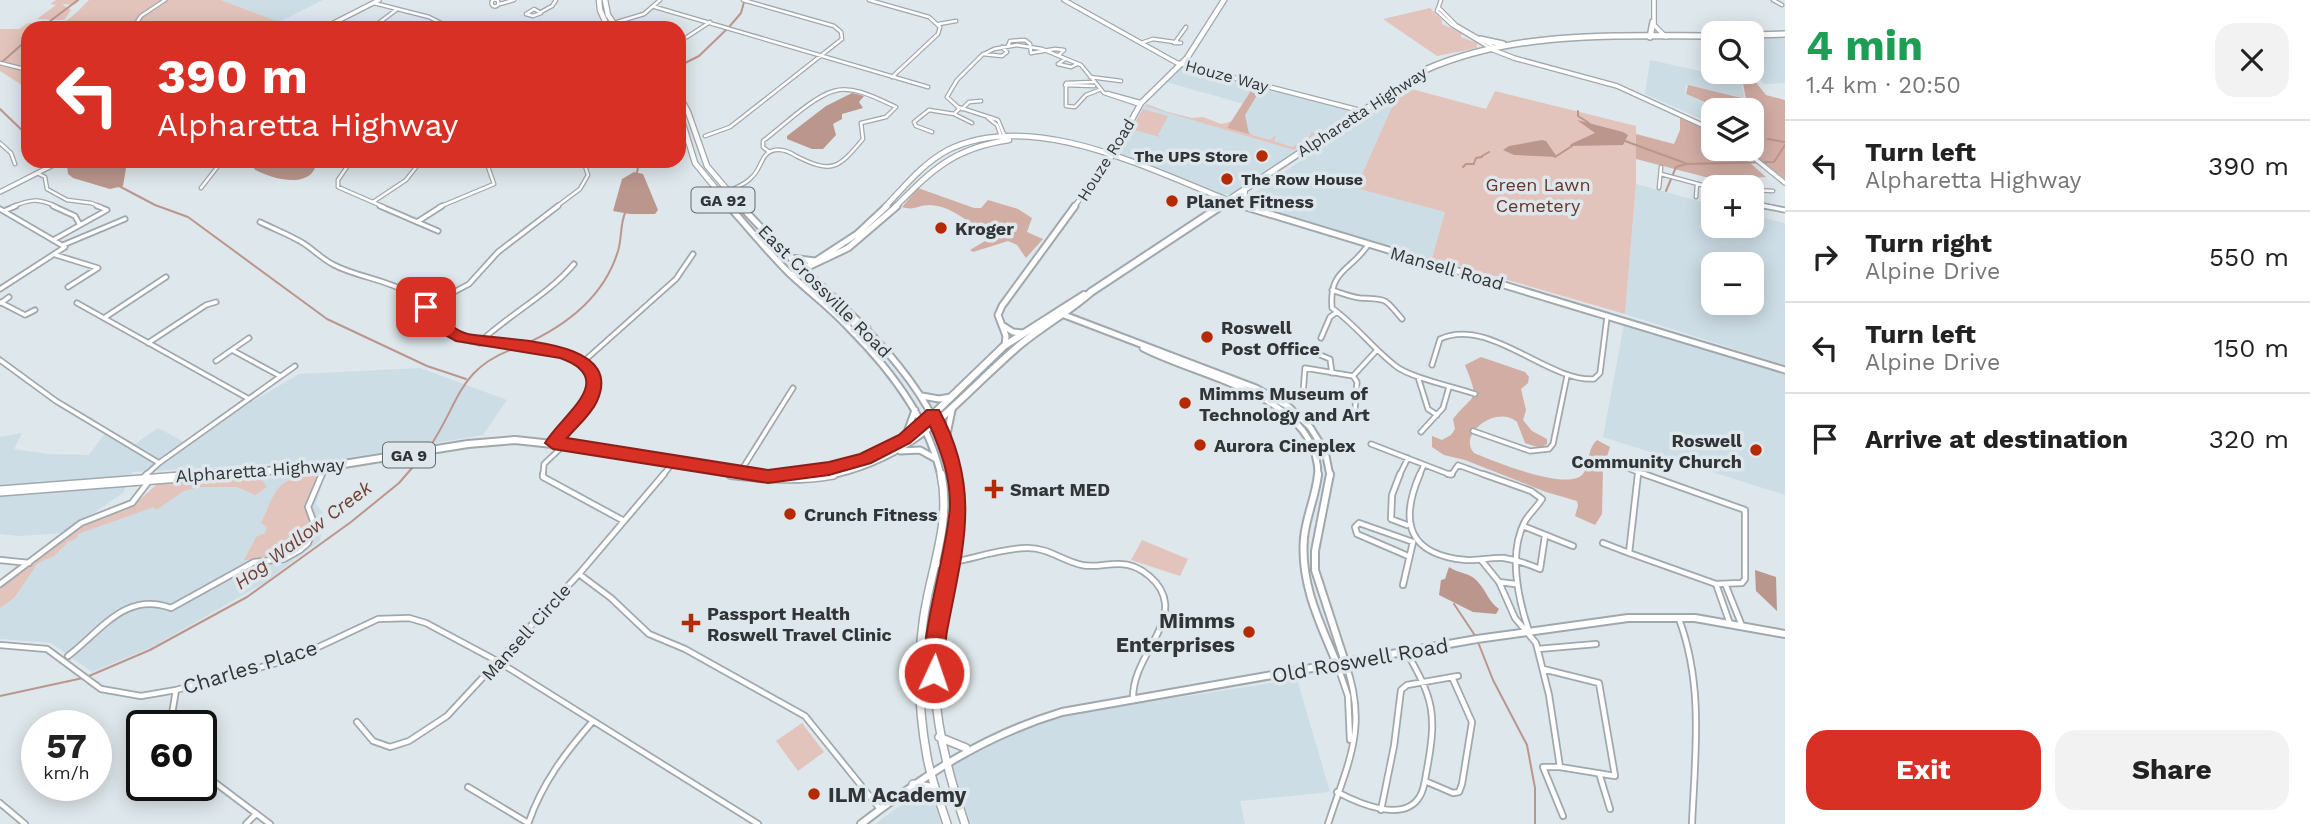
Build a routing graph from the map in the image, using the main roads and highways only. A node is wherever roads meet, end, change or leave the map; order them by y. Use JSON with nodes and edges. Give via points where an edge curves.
{"nodes":[{"id":1,"x":599,"y":0,"type":"edge"},
{"id":2,"x":606,"y":0,"type":"edge"},
{"id":3,"x":1224,"y":0,"type":"edge"},
{"id":4,"x":605,"y":21,"type":"edge"},
{"id":5,"x":612,"y":21,"type":"edge"},
{"id":6,"x":1653,"y":22,"type":"road end"},
{"id":7,"x":1785,"y":34,"type":"edge"},
{"id":8,"x":1764,"y":35,"type":"edge"},
{"id":9,"x":1701,"y":36,"type":"edge"},
{"id":10,"x":1650,"y":37,"type":"junction"},
{"id":11,"x":1514,"y":44,"type":"junction"},
{"id":12,"x":1468,"y":54,"type":"junction"},
{"id":13,"x":686,"y":107,"type":"edge"},
{"id":14,"x":686,"y":134,"type":"edge"},
{"id":15,"x":1004,"y":137,"type":"junction"},
{"id":16,"x":1117,"y":146,"type":"junction"},
{"id":17,"x":1099,"y":152,"type":"junction"},
{"id":18,"x":1111,"y":157,"type":"junction"},
{"id":19,"x":1130,"y":164,"type":"junction"},
{"id":20,"x":1207,"y":192,"type":"junction"},
{"id":21,"x":1230,"y":201,"type":"junction"},
{"id":22,"x":1217,"y":209,"type":"junction"},
{"id":23,"x":790,"y":258,"type":"junction"},
{"id":24,"x":817,"y":263,"type":"junction"},
{"id":25,"x":802,"y":270,"type":"junction"},
{"id":26,"x":791,"y":275,"type":"junction"},
{"id":27,"x":816,"y":282,"type":"junction"},
{"id":28,"x":819,"y":300,"type":"junction"},
{"id":29,"x":1058,"y":313,"type":"junction"},
{"id":30,"x":867,"y":328,"type":"junction"},
{"id":31,"x":920,"y":395,"type":"junction"},
{"id":32,"x":951,"y":397,"type":"junction"},
{"id":33,"x":915,"y":410,"type":"junction"},
{"id":34,"x":952,"y":410,"type":"junction"},
{"id":35,"x":933,"y":414,"type":"junction"},
{"id":36,"x":938,"y":423,"type":"junction"},
{"id":37,"x":923,"y":424,"type":"junction"},
{"id":38,"x":927,"y":433,"type":"junction"},
{"id":39,"x":905,"y":439,"type":"junction"},
{"id":40,"x":946,"y":440,"type":"junction"},
{"id":41,"x":900,"y":451,"type":"junction"},
{"id":42,"x":939,"y":462,"type":"junction"},
{"id":43,"x":819,"y":470,"type":"junction"},
{"id":44,"x":768,"y":477,"type":"junction"},
{"id":45,"x":807,"y":479,"type":"junction"},
{"id":46,"x":0,"y":491,"type":"edge"},
{"id":47,"x":939,"y":737,"type":"junction"},
{"id":48,"x":966,"y":748,"type":"road end"},
{"id":49,"x":913,"y":784,"type":"road end"},
{"id":50,"x":935,"y":789,"type":"junction"},
{"id":51,"x":947,"y":824,"type":"edge"},
{"id":52,"x":965,"y":824,"type":"edge"}],
"edges":[{"from":1,"to":4,"type":"main road"},
{"from":2,"to":5,"type":"main road"},
{"from":3,"to":16,"type":"main road","name":"Houze Road","via":[[1186,59],[1141,104]]},
{"from":6,"to":10,"type":"highway"},
{"from":7,"to":8,"type":"highway"},
{"from":9,"to":10,"type":"highway","name":"Alpharetta Highway","number":"GA 9"},
{"from":10,"to":11,"type":"highway","name":"Alpharetta Highway","number":"GA 9"},
{"from":11,"to":12,"type":"highway","name":"Alpharetta Highway","number":"GA 9"},
{"from":11,"to":12,"type":"highway","via":[[1477,39],[1480,47]]},
{"from":12,"to":21,"type":"highway","name":"Alpharetta Highway","number":"GA 9","via":[[1435,65]]},
{"from":13,"to":23,"type":"main road","name":"East Crossville Road","number":"GA 92","via":[[708,166]]},
{"from":14,"to":26,"type":"main road","name":"East Crossville Road","number":"GA 92","via":[[695,163]]},
{"from":15,"to":17,"type":"main road","name":"Mansell Road","via":[[1039,138]]},
{"from":15,"to":18,"type":"main road","name":"Mansell Road"},
{"from":15,"to":24,"type":"main road","name":"Mansell Road","via":[[956,149],[865,236]]},
{"from":16,"to":17,"type":"main road"},
{"from":16,"to":18,"type":"main road","name":"Houze Road"},
{"from":16,"to":19,"type":"main road","via":[[1118,156]]},
{"from":17,"to":18,"type":"main road","name":"Mansell Road"},
{"from":18,"to":19,"type":"main road","name":"Mansell Road"},
{"from":19,"to":20,"type":"main road","name":"Mansell Road"},
{"from":20,"to":21,"type":"main road","name":"Mansell Road"},
{"from":20,"to":22,"type":"main road"},
{"from":21,"to":22,"type":"highway","name":"Alpharetta Highway","number":"GA 9"},
{"from":22,"to":29,"type":"highway","name":"Alpharetta Highway","number":"GA 9"},
{"from":23,"to":24,"type":"main road"},
{"from":23,"to":25,"type":"main road","name":"East Crossville Road","number":"GA 92"},
{"from":24,"to":25,"type":"main road","name":"Mansell Road"},
{"from":24,"to":27,"type":"main road"},
{"from":25,"to":26,"type":"main road","name":"Mansell Road"},
{"from":25,"to":27,"type":"main road","name":"East Crossville Road","number":"GA 92"},
{"from":26,"to":28,"type":"main road","name":"East Crossville Road","number":"GA 92"},
{"from":27,"to":30,"type":"main road","name":"East Crossville Road","number":"GA 92"},
{"from":28,"to":30,"type":"main road"},
{"from":28,"to":33,"type":"main road","name":"East Crossville Road","number":"GA 92","via":[[872,351]]},
{"from":29,"to":32,"type":"highway","name":"Alpharetta Highway","number":"GA 9","via":[[1005,345]]},
{"from":29,"to":34,"type":"highway","name":"Alpharetta Highway","number":"GA 9"},
{"from":30,"to":31,"type":"main road","name":"East Crossville Road","number":"GA 92"},
{"from":31,"to":32,"type":"main road"},
{"from":31,"to":35,"type":"main road","name":"East Crossville Road","number":"GA 92"},
{"from":32,"to":35,"type":"highway","name":"Alpharetta Highway","number":"GA 9"},
{"from":33,"to":37,"type":"main road","name":"East Crossville Road","number":"GA 92"},
{"from":33,"to":39,"type":"main road"},
{"from":34,"to":36,"type":"highway","name":"Alpharetta Highway","number":"GA 9"},
{"from":34,"to":40,"type":"main road"},
{"from":35,"to":36,"type":"main road","number":"GA 92"},
{"from":35,"to":37,"type":"highway","name":"Alpharetta Highway","number":"GA 9"},
{"from":36,"to":38,"type":"highway","name":"Alpharetta Highway","number":"GA 9"},
{"from":36,"to":40,"type":"main road","number":"GA 92"},
{"from":37,"to":38,"type":"main road","name":"East Crossville Road"},
{"from":37,"to":39,"type":"highway","name":"Alpharetta Highway","number":"GA 9"},
{"from":38,"to":41,"type":"highway","name":"Alpharetta Highway","number":"GA 9"},
{"from":38,"to":42,"type":"main road","name":"East Crossville Road"},
{"from":39,"to":43,"type":"highway","name":"Alpharetta Highway","number":"GA 9","via":[[865,459]]},
{"from":40,"to":47,"type":"main road","via":[[958,491],[958,527],[934,660]]},
{"from":41,"to":42,"type":"main road","via":[[924,450]]},
{"from":41,"to":45,"type":"highway","name":"Alpharetta Highway","number":"GA 9","via":[[856,469]]},
{"from":42,"to":50,"type":"main road","name":"East Crossville Road","via":[[945,514],[919,660],[921,722]]},
{"from":43,"to":44,"type":"highway","name":"Alpharetta Highway","number":"GA 9"},
{"from":43,"to":45,"type":"highway"},
{"from":44,"to":45,"type":"highway","name":"Alpharetta Highway","number":"GA 9"},
{"from":44,"to":46,"type":"highway","name":"Alpharetta Highway","number":"GA 9","via":[[565,444],[489,442],[324,467]]},
{"from":47,"to":48,"type":"main road"},
{"from":47,"to":52,"type":"main road"},
{"from":49,"to":50,"type":"main road"},
{"from":50,"to":51,"type":"main road","name":"East Crossville Road"}]}
